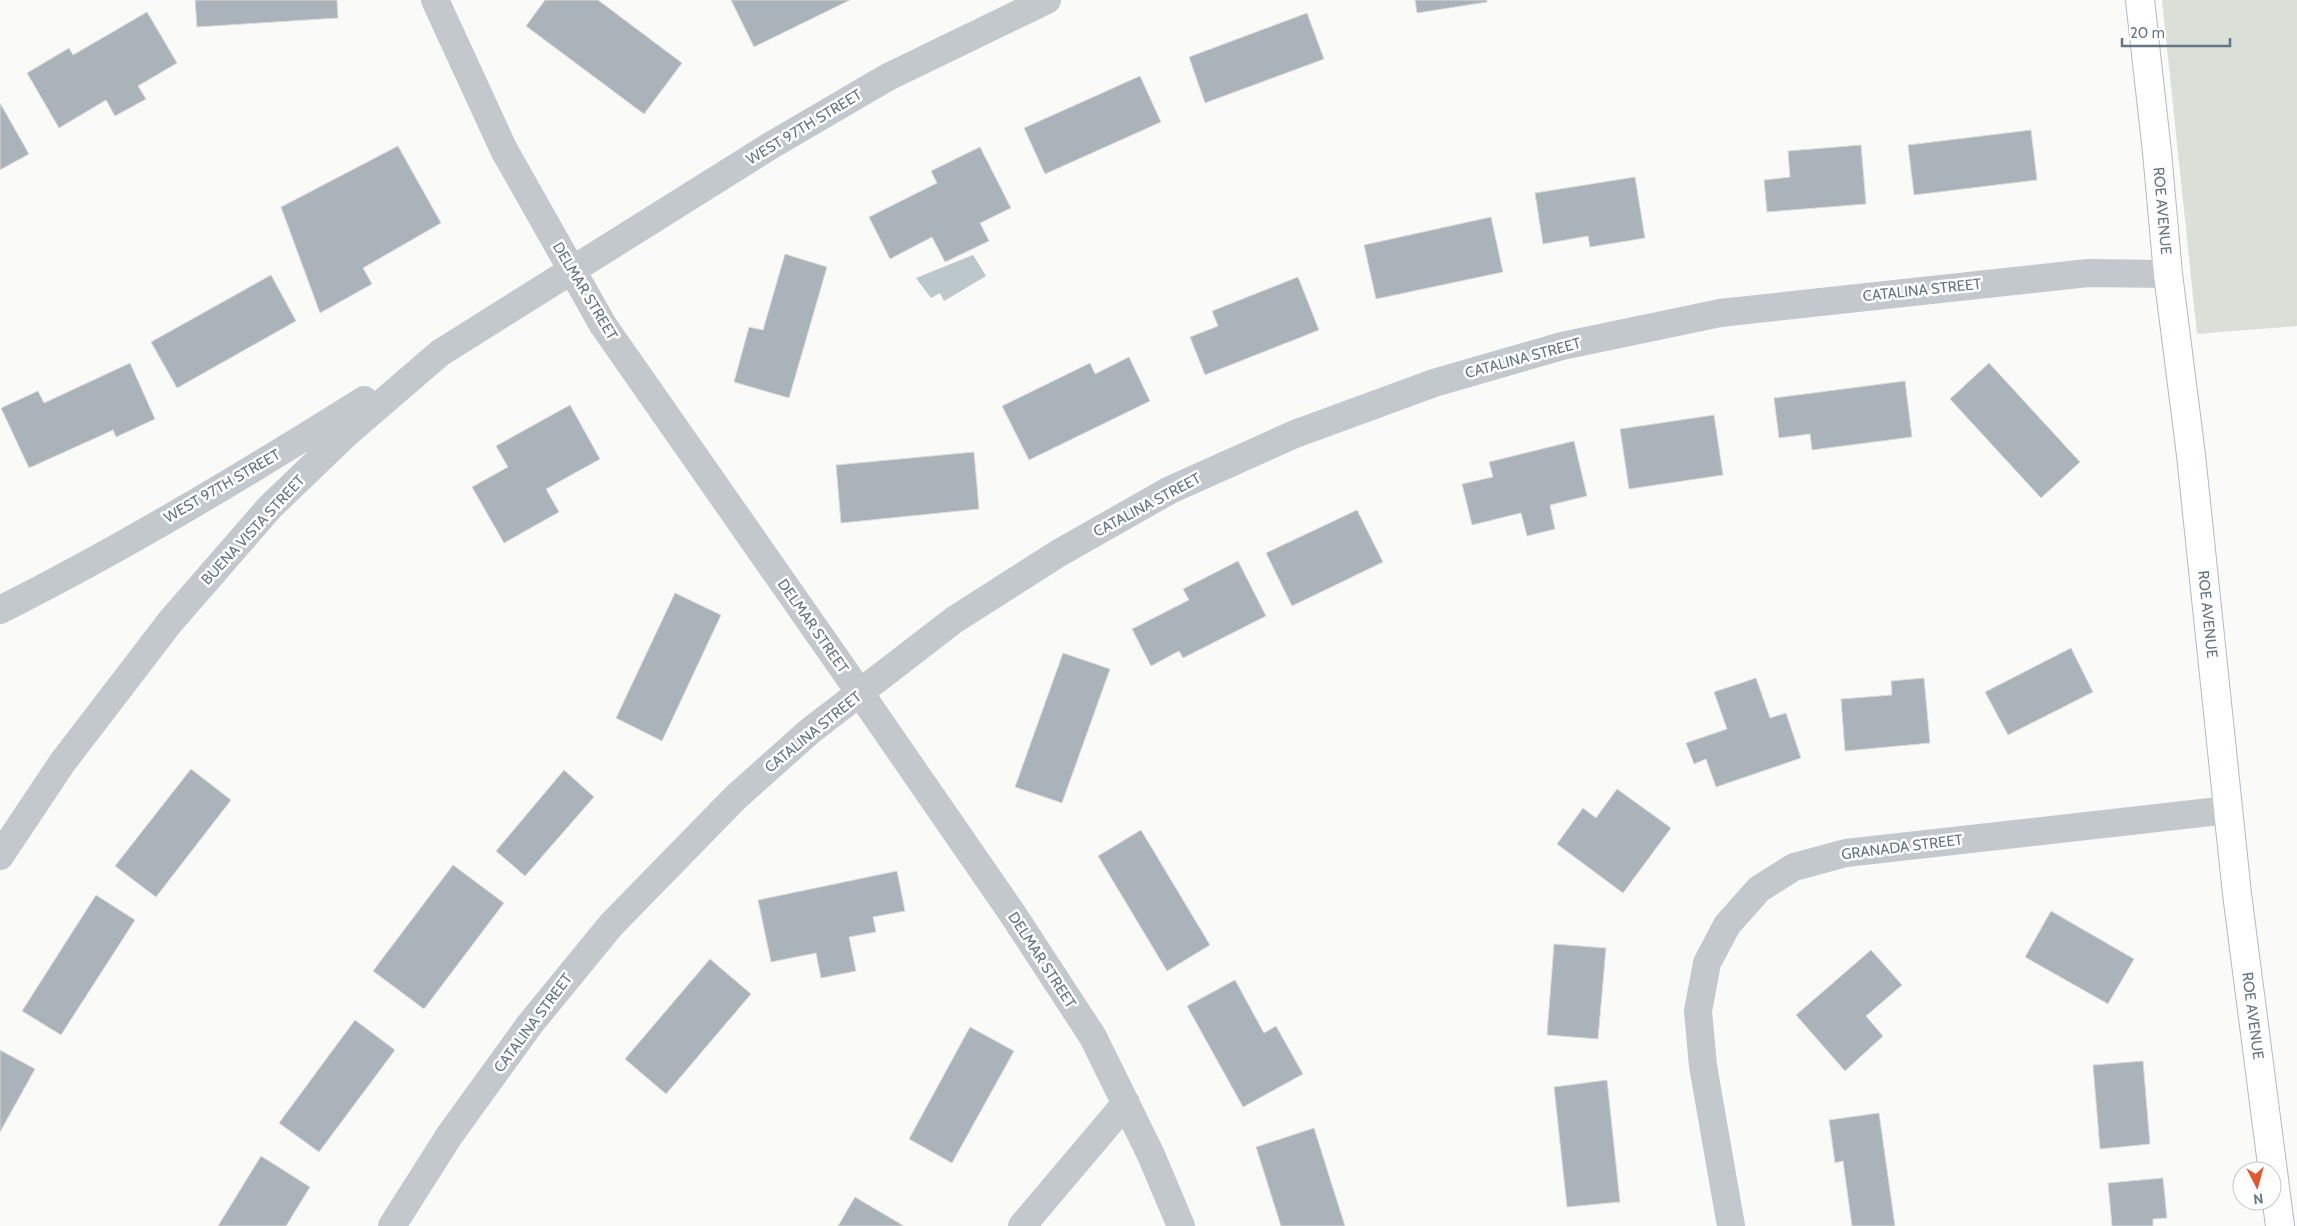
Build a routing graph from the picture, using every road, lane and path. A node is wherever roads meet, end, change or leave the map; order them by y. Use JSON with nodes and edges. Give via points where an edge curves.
{"nodes":[{"id":1,"x":435,"y":0,"type":"edge"},
{"id":2,"x":1047,"y":0,"type":"edge"},
{"id":3,"x":2140,"y":0,"type":"edge"},
{"id":4,"x":570,"y":270,"type":"junction"},
{"id":5,"x":2168,"y":274,"type":"junction"},
{"id":6,"x":440,"y":352,"type":"junction"},
{"id":7,"x":0,"y":610,"type":"edge"},
{"id":8,"x":860,"y":693,"type":"junction"},
{"id":9,"x":2228,"y":810,"type":"junction"},
{"id":10,"x":0,"y":856,"type":"edge"},
{"id":11,"x":1126,"y":1103,"type":"junction"},
{"id":12,"x":392,"y":1226,"type":"edge"},
{"id":13,"x":1022,"y":1226,"type":"edge"},
{"id":14,"x":1181,"y":1226,"type":"edge"},
{"id":15,"x":1731,"y":1226,"type":"edge"},
{"id":16,"x":2280,"y":1226,"type":"edge"}],
"edges":[{"from":1,"to":4,"type":"street","name":"DELMAR STREET","via":[[504,150]]},
{"from":2,"to":4,"type":"street","name":"WEST 97TH STREET","via":[[888,77]]},
{"from":3,"to":5,"type":"main road","name":"ROE AVENUE"},
{"from":4,"to":6,"type":"street","name":"BUENA VISTA STREET"},
{"from":4,"to":8,"type":"street","name":"DELMAR STREET","via":[[603,324]]},
{"from":5,"to":8,"type":"street","name":"CATALINA STREET","via":[[2088,273],[1720,313],[1562,346],[1434,383],[1295,434],[1170,490],[1059,553],[954,620]]},
{"from":5,"to":9,"type":"main road","name":"ROE AVENUE","via":[[2192,465]]},
{"from":6,"to":7,"type":"street","name":"WEST 97TH STREET","via":[[269,460]]},
{"from":6,"to":10,"type":"street","name":"BUENA VISTA STREET","via":[[346,434],[270,507],[176,614],[62,763]]},
{"from":8,"to":11,"type":"street","name":"DELMAR STREET","via":[[1093,1037]]},
{"from":8,"to":12,"type":"street","name":"CATALINA STREET","via":[[810,731],[736,797],[611,924],[530,1024],[449,1136]]},
{"from":9,"to":15,"type":"street","name":"GRANADA STREET","via":[[1846,853],[1794,866],[1760,889],[1726,925],[1707,963],[1698,1011],[1703,1066]]},
{"from":9,"to":16,"type":"main road","name":"ROE AVENUE"},
{"from":11,"to":13,"type":"street"},
{"from":11,"to":14,"type":"street","name":"DELMAR STREET"}]}
